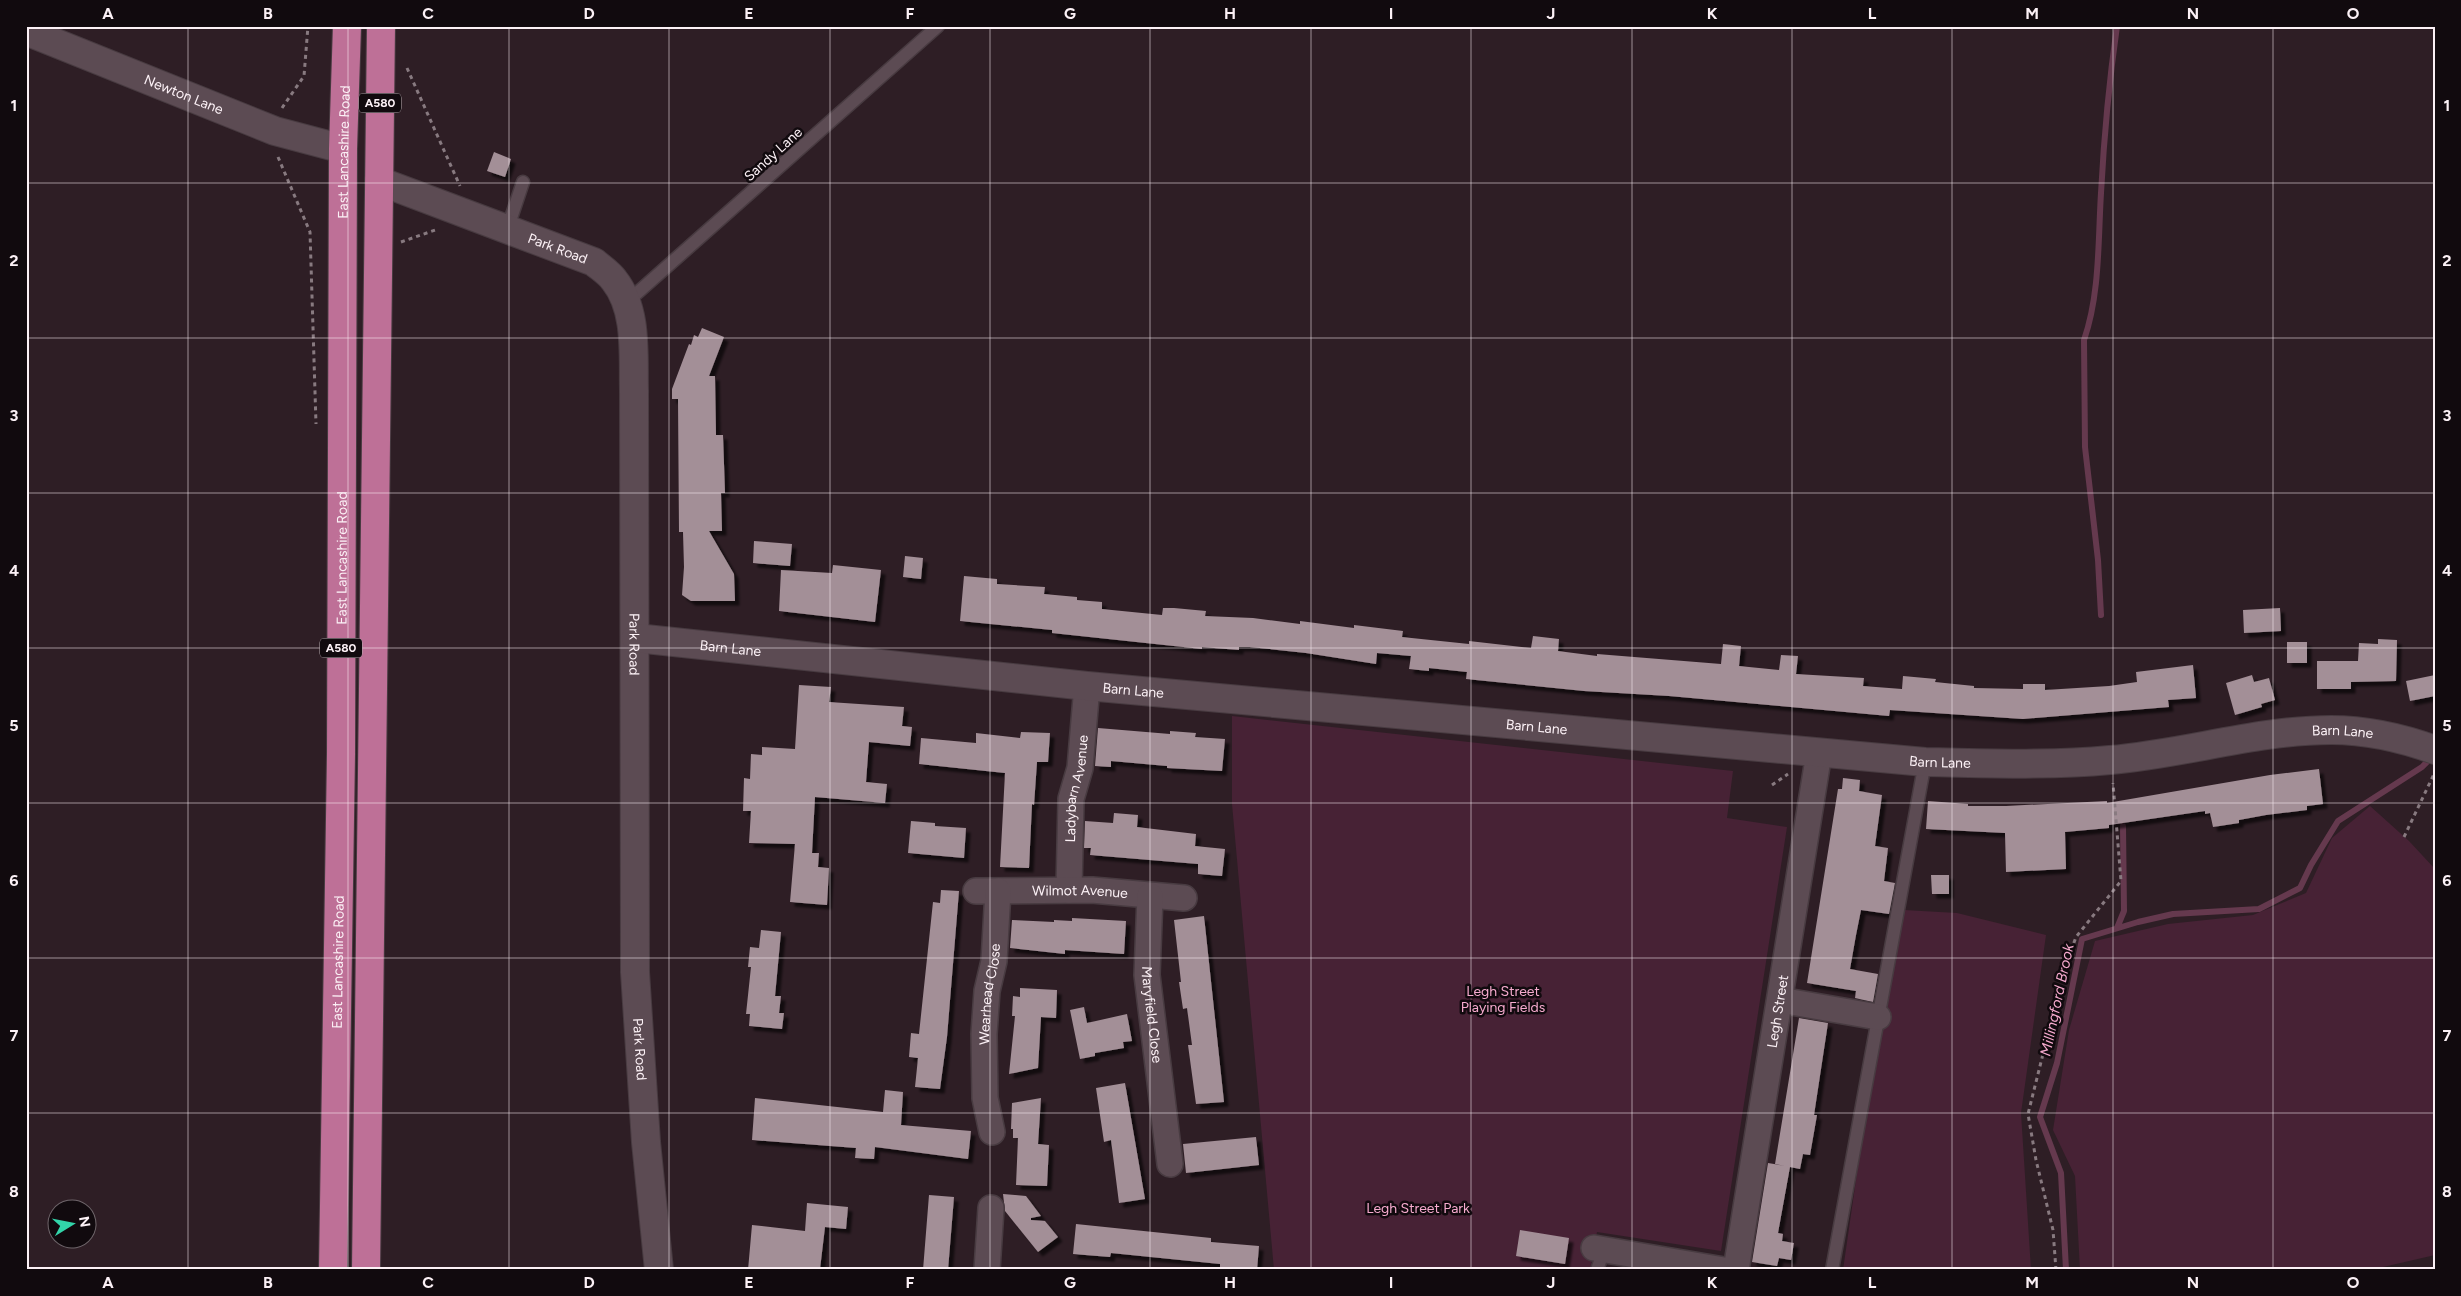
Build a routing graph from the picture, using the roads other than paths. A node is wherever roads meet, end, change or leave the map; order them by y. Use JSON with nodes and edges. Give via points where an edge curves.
{"nodes":[{"id":1,"x":347,"y":26,"type":"edge"},
{"id":2,"x":381,"y":26,"type":"edge"},
{"id":3,"x":938,"y":26,"type":"edge"},
{"id":4,"x":26,"y":31,"type":"edge"},
{"id":5,"x":344,"y":149,"type":"junction"},
{"id":6,"x":379,"y":181,"type":"junction"},
{"id":7,"x":523,"y":182,"type":"dead end"},
{"id":8,"x":507,"y":230,"type":"junction"},
{"id":9,"x":628,"y":302,"type":"junction"},
{"id":10,"x":636,"y":638,"type":"junction"},
{"id":11,"x":1087,"y":686,"type":"junction"},
{"id":12,"x":2427,"y":747,"type":"edge"},
{"id":13,"x":1819,"y":753,"type":"junction"},
{"id":14,"x":1925,"y":762,"type":"junction"},
{"id":15,"x":1070,"y":890,"type":"junction"},
{"id":16,"x":987,"y":891,"type":"joint"},
{"id":17,"x":1150,"y":896,"type":"junction"},
{"id":18,"x":1184,"y":898,"type":"dead end"},
{"id":19,"x":1780,"y":1000,"type":"junction"},
{"id":20,"x":1878,"y":1017,"type":"junction"},
{"id":21,"x":992,"y":1132,"type":"dead end"},
{"id":22,"x":1170,"y":1164,"type":"dead end"},
{"id":23,"x":991,"y":1208,"type":"dead end"},
{"id":24,"x":1598,"y":1256,"type":"edge"},
{"id":25,"x":334,"y":1270,"type":"edge"},
{"id":26,"x":366,"y":1270,"type":"edge"},
{"id":27,"x":659,"y":1270,"type":"edge"},
{"id":28,"x":987,"y":1270,"type":"edge"},
{"id":29,"x":1724,"y":1270,"type":"edge"},
{"id":30,"x":1736,"y":1270,"type":"edge"},
{"id":31,"x":1832,"y":1270,"type":"edge"}],
"edges":[{"from":1,"to":5,"type":"highway","name":"East Lancashire Road","number":"A580"},
{"from":2,"to":6,"type":"highway","number":"A580"},
{"from":3,"to":9,"type":"lane","name":"Sandy Lane"},
{"from":4,"to":5,"type":"street","name":"Newton Lane","via":[[275,131]]},
{"from":5,"to":25,"type":"highway","name":"East Lancashire Road","number":"A580"},
{"from":6,"to":8,"type":"street","name":"Park Road"},
{"from":6,"to":26,"type":"highway","number":"A580"},
{"from":7,"to":8,"type":"lane"},
{"from":8,"to":9,"type":"street","name":"Park Road","via":[[594,262],[614,279]]},
{"from":9,"to":10,"type":"street","name":"Park Road","via":[[633,338]]},
{"from":10,"to":11,"type":"street","name":"Barn Lane"},
{"from":10,"to":27,"type":"street","name":"Park Road","via":[[635,972],[646,1142]]},
{"from":11,"to":13,"type":"street","name":"Barn Lane"},
{"from":11,"to":15,"type":"street","name":"Ladybarn Avenue","via":[[1080,763],[1071,799]]},
{"from":12,"to":14,"type":"street","name":"Barn Lane","via":[[2390,736],[2330,730],[2111,760],[2039,764]]},
{"from":13,"to":14,"type":"street","name":"Barn Lane"},
{"from":13,"to":19,"type":"street","name":"Legh Street"},
{"from":14,"to":20,"type":"lane"},
{"from":15,"to":16,"type":"street","name":"Wilmot Avenue"},
{"from":15,"to":17,"type":"street","name":"Wilmot Avenue"},
{"from":16,"to":21,"type":"street","name":"Wearhead Close","via":[[995,952],[974,1100]]},
{"from":17,"to":18,"type":"street","name":"Wilmot Avenue"},
{"from":17,"to":22,"type":"street","name":"Maryfield Close","via":[[1147,975],[1177,1131]]},
{"from":19,"to":20,"type":"street"},
{"from":19,"to":30,"type":"street","name":"Legh Street"},
{"from":20,"to":31,"type":"lane"},
{"from":23,"to":28,"type":"street"},
{"from":24,"to":29,"type":"street"}]}
